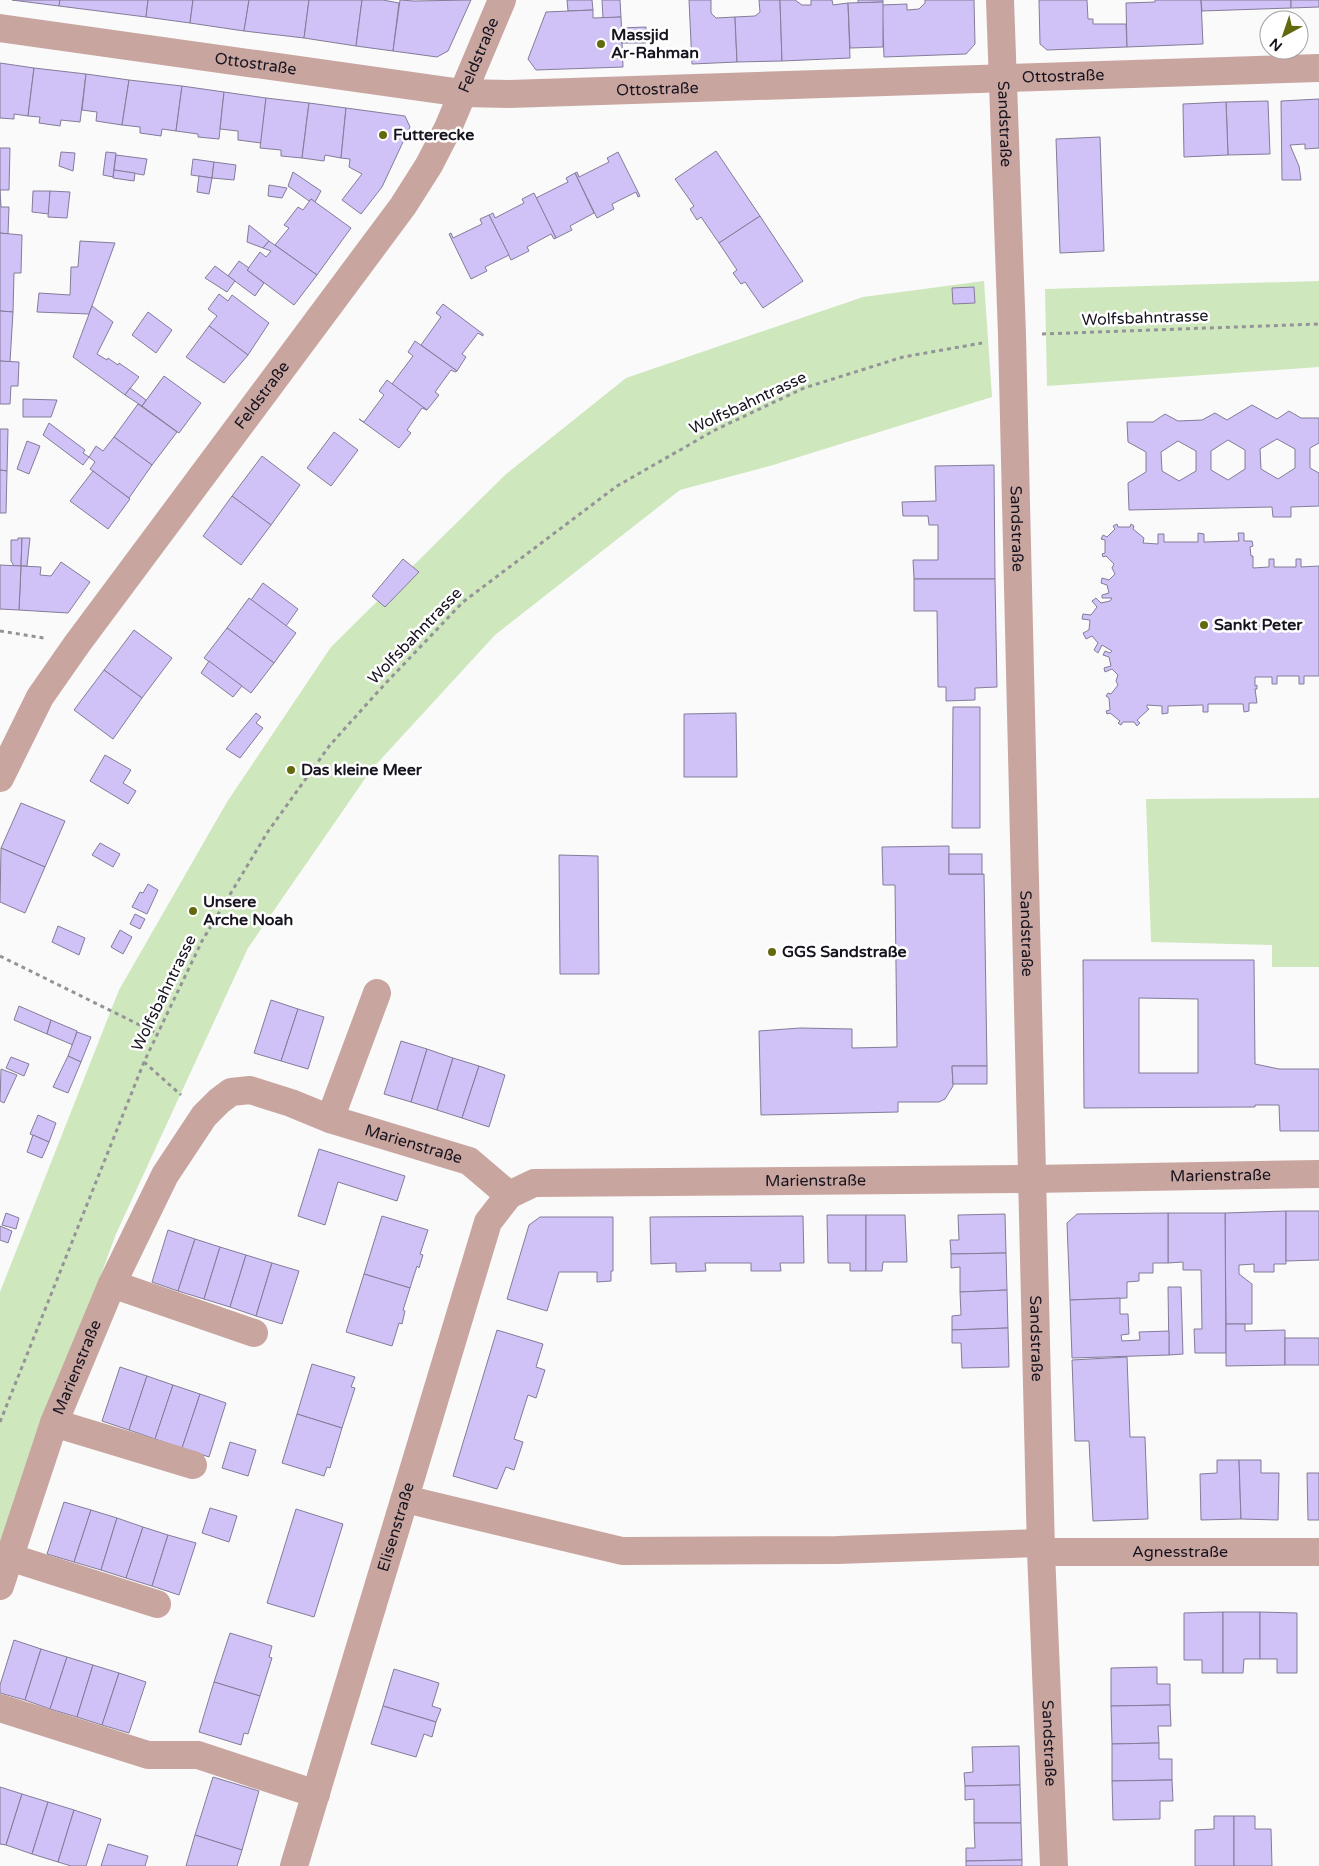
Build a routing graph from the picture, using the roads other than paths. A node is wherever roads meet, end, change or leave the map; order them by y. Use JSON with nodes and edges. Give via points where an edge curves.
{"nodes":[{"id":1,"x":502,"y":0,"type":"edge"},
{"id":2,"x":1000,"y":0,"type":"edge"},
{"id":3,"x":0,"y":28,"type":"edge"},
{"id":4,"x":1319,"y":68,"type":"edge"},
{"id":5,"x":1003,"y":79,"type":"junction"},
{"id":6,"x":462,"y":93,"type":"junction"},
{"id":7,"x":1,"y":773,"type":"edge"},
{"id":8,"x":377,"y":993,"type":"dead end"},
{"id":9,"x":330,"y":1119,"type":"junction"},
{"id":10,"x":1319,"y":1174,"type":"edge"},
{"id":11,"x":1032,"y":1180,"type":"junction"},
{"id":12,"x":509,"y":1195,"type":"junction"},
{"id":13,"x":112,"y":1284,"type":"junction"},
{"id":14,"x":254,"y":1333,"type":"dead end"},
{"id":15,"x":54,"y":1423,"type":"junction"},
{"id":16,"x":193,"y":1465,"type":"dead end"},
{"id":17,"x":405,"y":1498,"type":"junction"},
{"id":18,"x":1041,"y":1548,"type":"junction"},
{"id":19,"x":1319,"y":1552,"type":"edge"},
{"id":20,"x":8,"y":1557,"type":"junction"},
{"id":21,"x":0,"y":1586,"type":"edge"},
{"id":22,"x":157,"y":1604,"type":"dead end"},
{"id":23,"x":0,"y":1708,"type":"edge"},
{"id":24,"x":316,"y":1794,"type":"junction"},
{"id":25,"x":294,"y":1866,"type":"edge"},
{"id":26,"x":1054,"y":1866,"type":"edge"}],
"edges":[{"from":1,"to":6,"type":"street","name":"Feldstraße"},
{"from":2,"to":5,"type":"street","name":"Sandstraße"},
{"from":3,"to":6,"type":"street","name":"Ottostraße"},
{"from":4,"to":5,"type":"street","name":"Ottostraße"},
{"from":5,"to":6,"type":"street","name":"Ottostraße"},
{"from":5,"to":11,"type":"street","name":"Sandstraße"},
{"from":6,"to":7,"type":"street","name":"Feldstraße","via":[[448,128],[403,206],[77,644],[40,697]]},
{"from":8,"to":9,"type":"street"},
{"from":9,"to":12,"type":"street","name":"Marienstraße","via":[[469,1161]]},
{"from":9,"to":13,"type":"street","name":"Marienstraße","via":[[250,1090],[231,1092],[218,1101],[204,1116],[165,1175]]},
{"from":10,"to":11,"type":"street","name":"Marienstraße"},
{"from":11,"to":12,"type":"street","name":"Marienstraße","via":[[534,1183]]},
{"from":11,"to":18,"type":"street","name":"Sandstraße"},
{"from":12,"to":17,"type":"street","name":"Elisenstraße","via":[[488,1222]]},
{"from":13,"to":14,"type":"street"},
{"from":13,"to":15,"type":"street","name":"Marienstraße"},
{"from":15,"to":16,"type":"street"},
{"from":15,"to":20,"type":"street","name":"Marienstraße"},
{"from":17,"to":18,"type":"street","name":"Agnesstraße","via":[[622,1551]]},
{"from":17,"to":24,"type":"street","name":"Elisenstraße"},
{"from":18,"to":19,"type":"street","name":"Agnesstraße"},
{"from":18,"to":26,"type":"street","name":"Sandstraße"},
{"from":20,"to":21,"type":"street","name":"Marienstraße"},
{"from":20,"to":22,"type":"street"},
{"from":23,"to":24,"type":"street","via":[[148,1755],[198,1754]]},
{"from":24,"to":25,"type":"street","name":"Elisenstraße"}]}
